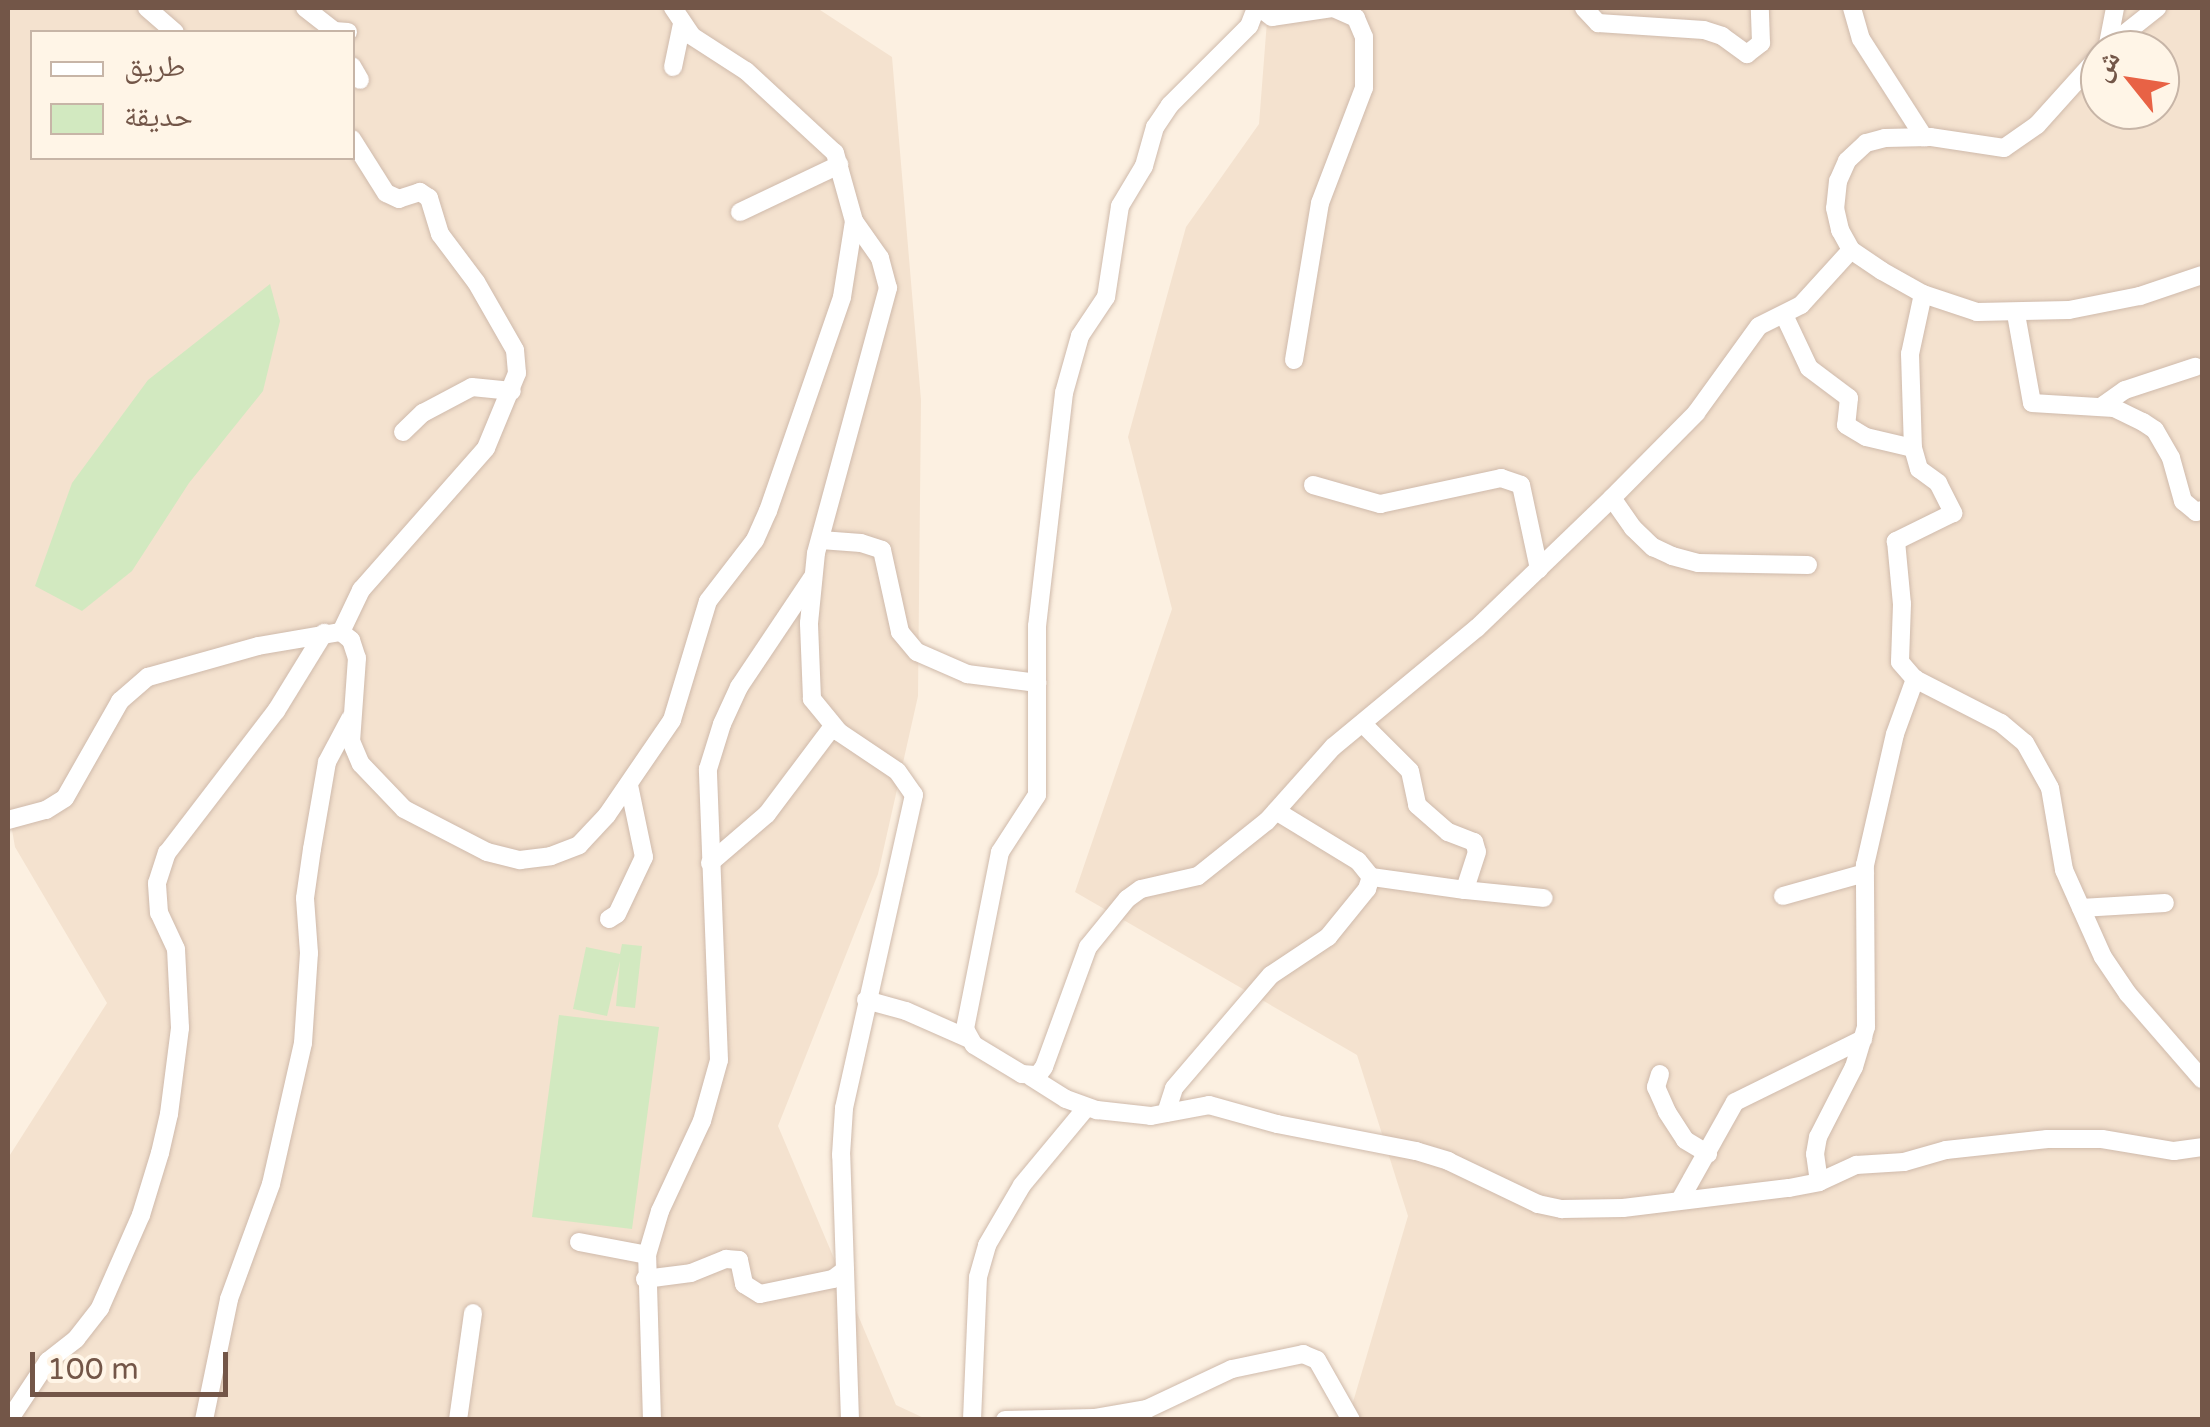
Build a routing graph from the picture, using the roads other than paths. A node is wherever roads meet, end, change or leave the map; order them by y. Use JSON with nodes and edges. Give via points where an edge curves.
{"nodes":[{"id":1,"x":147,"y":8,"type":"edge"},
{"id":2,"x":306,"y":8,"type":"edge"},
{"id":3,"x":1258,"y":8,"type":"edge"},
{"id":4,"x":1334,"y":8,"type":"edge"},
{"id":5,"x":1584,"y":8,"type":"edge"},
{"id":6,"x":1760,"y":8,"type":"edge"},
{"id":7,"x":1852,"y":8,"type":"edge"},
{"id":8,"x":2157,"y":8,"type":"edge"},
{"id":9,"x":678,"y":16,"type":"edge"},
{"id":10,"x":173,"y":30,"type":"edge"},
{"id":11,"x":342,"y":30,"type":"edge"},
{"id":12,"x":2129,"y":30,"type":"edge"},
{"id":13,"x":672,"y":67,"type":"dead end"},
{"id":14,"x":2080,"y":77,"type":"edge"},
{"id":15,"x":1924,"y":137,"type":"junction"},
{"id":16,"x":355,"y":145,"type":"edge"},
{"id":17,"x":839,"y":165,"type":"junction"},
{"id":18,"x":740,"y":212,"type":"dead end"},
{"id":19,"x":854,"y":221,"type":"junction"},
{"id":20,"x":1850,"y":250,"type":"junction"},
{"id":21,"x":2202,"y":275,"type":"edge"},
{"id":22,"x":1922,"y":294,"type":"junction"},
{"id":23,"x":2016,"y":314,"type":"junction"},
{"id":24,"x":1784,"y":317,"type":"junction"},
{"id":25,"x":1294,"y":360,"type":"dead end"},
{"id":26,"x":2195,"y":366,"type":"dead end"},
{"id":27,"x":512,"y":391,"type":"junction"},
{"id":28,"x":2102,"y":406,"type":"junction"},
{"id":29,"x":404,"y":432,"type":"dead end"},
{"id":30,"x":1913,"y":448,"type":"junction"},
{"id":31,"x":1313,"y":485,"type":"dead end"},
{"id":32,"x":1612,"y":498,"type":"junction"},
{"id":33,"x":2202,"y":510,"type":"edge"},
{"id":34,"x":820,"y":540,"type":"junction"},
{"id":35,"x":1808,"y":565,"type":"dead end"},
{"id":36,"x":1539,"y":569,"type":"junction"},
{"id":37,"x":813,"y":576,"type":"junction"},
{"id":38,"x":333,"y":632,"type":"junction"},
{"id":39,"x":1915,"y":679,"type":"junction"},
{"id":40,"x":1037,"y":683,"type":"junction"},
{"id":41,"x":350,"y":719,"type":"junction"},
{"id":42,"x":1363,"y":724,"type":"junction"},
{"id":43,"x":833,"y":726,"type":"junction"},
{"id":44,"x":629,"y":785,"type":"junction"},
{"id":45,"x":1276,"y":811,"type":"junction"},
{"id":46,"x":8,"y":820,"type":"edge"},
{"id":47,"x":710,"y":863,"type":"junction"},
{"id":48,"x":1865,"y":873,"type":"junction"},
{"id":49,"x":1371,"y":877,"type":"junction"},
{"id":50,"x":1465,"y":890,"type":"junction"},
{"id":51,"x":1784,"y":896,"type":"dead end"},
{"id":52,"x":1544,"y":898,"type":"dead end"},
{"id":53,"x":2165,"y":903,"type":"dead end"},
{"id":54,"x":2081,"y":908,"type":"junction"},
{"id":55,"x":609,"y":919,"type":"dead end"},
{"id":56,"x":866,"y":1000,"type":"junction"},
{"id":57,"x":967,"y":1038,"type":"junction"},
{"id":58,"x":1864,"y":1038,"type":"junction"},
{"id":59,"x":1660,"y":1074,"type":"dead end"},
{"id":60,"x":1030,"y":1077,"type":"junction"},
{"id":61,"x":2202,"y":1079,"type":"edge"},
{"id":62,"x":1086,"y":1108,"type":"junction"},
{"id":63,"x":1166,"y":1114,"type":"junction"},
{"id":64,"x":2202,"y":1147,"type":"edge"},
{"id":65,"x":1708,"y":1154,"type":"junction"},
{"id":66,"x":1820,"y":1182,"type":"junction"},
{"id":67,"x":1680,"y":1200,"type":"junction"},
{"id":68,"x":579,"y":1242,"type":"dead end"},
{"id":69,"x":647,"y":1255,"type":"junction"},
{"id":70,"x":845,"y":1270,"type":"junction"},
{"id":71,"x":644,"y":1279,"type":"junction"},
{"id":72,"x":474,"y":1313,"type":"dead end"},
{"id":73,"x":9,"y":1420,"type":"edge"},
{"id":74,"x":204,"y":1420,"type":"edge"},
{"id":75,"x":458,"y":1420,"type":"edge"},
{"id":76,"x":652,"y":1420,"type":"edge"},
{"id":77,"x":850,"y":1420,"type":"edge"},
{"id":78,"x":972,"y":1420,"type":"edge"},
{"id":79,"x":1005,"y":1420,"type":"edge"},
{"id":80,"x":1351,"y":1420,"type":"edge"}],
"edges":[{"from":1,"to":10,"type":"street"},
{"from":2,"to":11,"type":"street"},
{"from":3,"to":4,"type":"street","via":[[1272,17]]},
{"from":3,"to":40,"type":"street","via":[[1249,26],[1160,117],[1144,166],[1120,206],[1106,297],[1080,336],[1064,393],[1042,564]]},
{"from":4,"to":25,"type":"street","via":[[1356,18],[1364,37],[1364,88],[1320,203]]},
{"from":5,"to":6,"type":"street","via":[[1598,22],[1704,30],[1747,54],[1760,43]]},
{"from":7,"to":15,"type":"street","via":[[1861,39]]},
{"from":8,"to":12,"type":"street"},
{"from":9,"to":13,"type":"street"},
{"from":9,"to":17,"type":"street","via":[[702,44],[762,84],[824,140]]},
{"from":14,"to":15,"type":"street","via":[[2037,125],[2004,148]]},
{"from":15,"to":20,"type":"street","via":[[1885,138],[1847,161],[1835,208]]},
{"from":16,"to":27,"type":"street","via":[[386,193],[429,198],[440,234],[514,350],[518,373]]},
{"from":17,"to":18,"type":"street"},
{"from":17,"to":19,"type":"street"},
{"from":19,"to":34,"type":"street","via":[[880,258],[888,288]]},
{"from":19,"to":44,"type":"street","via":[[837,315],[768,511],[755,540],[715,586],[677,709]]},
{"from":20,"to":22,"type":"street"},
{"from":20,"to":24,"type":"street"},
{"from":21,"to":23,"type":"street","via":[[2140,296]]},
{"from":22,"to":23,"type":"street","via":[[1977,312]]},
{"from":22,"to":30,"type":"street","via":[[1910,354]]},
{"from":23,"to":28,"type":"street","via":[[2032,403]]},
{"from":24,"to":30,"type":"street","via":[[1809,368],[1850,398],[1846,425],[1866,438]]},
{"from":24,"to":32,"type":"street","via":[[1759,326],[1696,413]]},
{"from":26,"to":28,"type":"street","via":[[2125,390]]},
{"from":27,"to":29,"type":"street","via":[[472,387],[423,413]]},
{"from":27,"to":38,"type":"street","via":[[486,448],[361,590]]},
{"from":28,"to":33,"type":"street","via":[[2155,430],[2171,458],[2182,502]]},
{"from":30,"to":39,"type":"street","via":[[1919,469],[1938,482],[1953,513],[1896,540],[1898,650]]},
{"from":31,"to":36,"type":"street","via":[[1380,504],[1501,478],[1521,485]]},
{"from":32,"to":35,"type":"street","via":[[1633,528],[1672,556]]},
{"from":32,"to":36,"type":"street"},
{"from":34,"to":37,"type":"street"},
{"from":34,"to":40,"type":"street","via":[[882,550],[900,632],[918,652],[968,674]]},
{"from":36,"to":42,"type":"street"},
{"from":37,"to":43,"type":"street","via":[[812,699]]},
{"from":37,"to":47,"type":"street","via":[[722,724],[706,792]]},
{"from":38,"to":41,"type":"street","via":[[351,640],[357,658]]},
{"from":38,"to":46,"type":"street","via":[[148,677],[120,701],[65,798]]},
{"from":38,"to":73,"type":"street","via":[[167,853],[157,883],[159,913],[176,949],[180,1028],[160,1153],[100,1308],[76,1340],[48,1360]]},
{"from":39,"to":48,"type":"street","via":[[1895,734]]},
{"from":39,"to":54,"type":"street","via":[[2001,723],[2025,743],[2054,801],[2064,870]]},
{"from":40,"to":57,"type":"street","via":[[1037,795],[1000,852]]},
{"from":41,"to":44,"type":"street","via":[[362,764],[389,796],[445,833],[499,857],[535,860],[579,845]]},
{"from":41,"to":74,"type":"street","via":[[327,762],[312,849],[304,912],[310,953],[303,1043],[272,1184],[229,1300]]},
{"from":42,"to":45,"type":"street"},
{"from":42,"to":50,"type":"street","via":[[1410,771],[1416,806],[1448,832],[1474,842]]},
{"from":43,"to":47,"type":"street","via":[[767,814]]},
{"from":43,"to":56,"type":"street","via":[[897,771],[914,796]]},
{"from":44,"to":55,"type":"street","via":[[644,857],[618,914]]},
{"from":45,"to":49,"type":"street","via":[[1358,861]]},
{"from":45,"to":60,"type":"street","via":[[1198,876],[1141,889],[1111,915],[1088,947],[1044,1067]]},
{"from":47,"to":69,"type":"street","via":[[718,1060],[702,1122]]},
{"from":48,"to":51,"type":"street"},
{"from":48,"to":58,"type":"street"},
{"from":49,"to":50,"type":"street"},
{"from":49,"to":63,"type":"street","via":[[1328,937],[1271,975],[1184,1075]]},
{"from":50,"to":52,"type":"street"},
{"from":53,"to":54,"type":"street"},
{"from":54,"to":61,"type":"street","via":[[2111,972]]},
{"from":56,"to":57,"type":"street"},
{"from":56,"to":70,"type":"street","via":[[844,1108]]},
{"from":57,"to":60,"type":"street"},
{"from":58,"to":65,"type":"street","via":[[1734,1102]]},
{"from":58,"to":66,"type":"street","via":[[1818,1137]]},
{"from":59,"to":65,"type":"street","via":[[1656,1087],[1667,1112],[1686,1140]]},
{"from":60,"to":62,"type":"street"},
{"from":62,"to":63,"type":"street"},
{"from":62,"to":78,"type":"street","via":[[1022,1184],[987,1245],[978,1278]]},
{"from":63,"to":67,"type":"street","via":[[1210,1105],[1416,1151],[1550,1207]]},
{"from":64,"to":66,"type":"street","via":[[2174,1151],[2102,1139],[2047,1139],[1856,1165]]},
{"from":65,"to":67,"type":"street"},
{"from":66,"to":67,"type":"street"},
{"from":68,"to":69,"type":"street"},
{"from":69,"to":71,"type":"street"},
{"from":70,"to":71,"type":"street","via":[[834,1279],[760,1294],[744,1284],[739,1260],[726,1258],[691,1274]]},
{"from":70,"to":77,"type":"street"},
{"from":71,"to":76,"type":"street"},
{"from":72,"to":75,"type":"street"},
{"from":79,"to":80,"type":"street","via":[[1094,1418],[1147,1408],[1232,1369],[1303,1354],[1318,1360]]}]}
